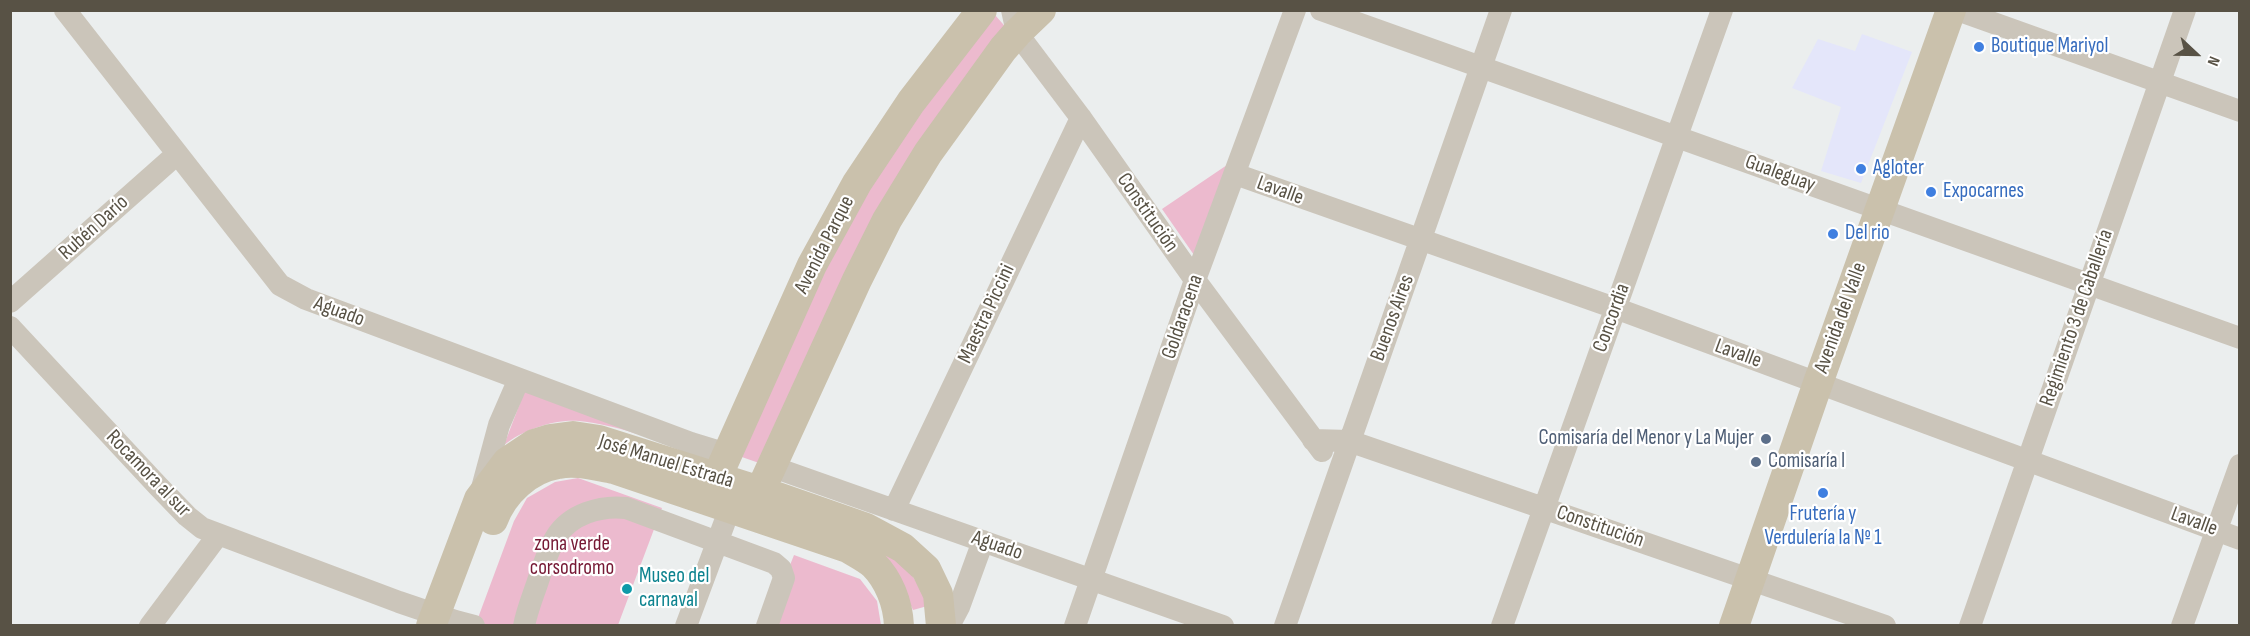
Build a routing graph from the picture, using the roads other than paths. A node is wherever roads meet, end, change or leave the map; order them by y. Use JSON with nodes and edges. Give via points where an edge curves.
{"nodes":[{"id":1,"x":65,"y":10,"type":"edge"},
{"id":2,"x":981,"y":10,"type":"edge"},
{"id":3,"x":1041,"y":10,"type":"edge"},
{"id":4,"x":1295,"y":10,"type":"edge"},
{"id":5,"x":1321,"y":10,"type":"edge"},
{"id":6,"x":1501,"y":10,"type":"edge"},
{"id":7,"x":1722,"y":10,"type":"edge"},
{"id":8,"x":1951,"y":10,"type":"edge"},
{"id":9,"x":1957,"y":10,"type":"edge"},
{"id":10,"x":2185,"y":10,"type":"edge"},
{"id":11,"x":1014,"y":22,"type":"edge"},
{"id":12,"x":1481,"y":67,"type":"junction"},
{"id":13,"x":2159,"y":84,"type":"junction"},
{"id":14,"x":2240,"y":111,"type":"edge"},
{"id":15,"x":1081,"y":118,"type":"junction"},
{"id":16,"x":1676,"y":137,"type":"junction"},
{"id":17,"x":177,"y":154,"type":"junction"},
{"id":18,"x":1235,"y":174,"type":"junction"},
{"id":19,"x":1880,"y":210,"type":"junction"},
{"id":20,"x":1420,"y":241,"type":"junction"},
{"id":21,"x":1195,"y":280,"type":"junction"},
{"id":22,"x":2089,"y":284,"type":"junction"},
{"id":23,"x":10,"y":302,"type":"edge"},
{"id":24,"x":1615,"y":308,"type":"junction"},
{"id":25,"x":10,"y":327,"type":"edge"},
{"id":26,"x":2240,"y":338,"type":"edge"},
{"id":27,"x":519,"y":379,"type":"junction"},
{"id":28,"x":1818,"y":383,"type":"junction"},
{"id":29,"x":1312,"y":440,"type":"junction"},
{"id":30,"x":1349,"y":441,"type":"junction"},
{"id":31,"x":2027,"y":460,"type":"junction"},
{"id":32,"x":2240,"y":465,"type":"edge"},
{"id":33,"x":1340,"y":469,"type":"junction"},
{"id":34,"x":737,"y":488,"type":"junction"},
{"id":35,"x":479,"y":499,"type":"junction"},
{"id":36,"x":1544,"y":508,"type":"junction"},
{"id":37,"x":894,"y":510,"type":"junction"},
{"id":38,"x":2216,"y":530,"type":"junction"},
{"id":39,"x":218,"y":535,"type":"junction"},
{"id":40,"x":2240,"y":539,"type":"edge"},
{"id":41,"x":983,"y":541,"type":"junction"},
{"id":42,"x":718,"y":542,"type":"junction"},
{"id":43,"x":1091,"y":579,"type":"junction"},
{"id":44,"x":1750,"y":580,"type":"junction"},
{"id":45,"x":450,"y":622,"type":"edge"},
{"id":46,"x":150,"y":626,"type":"edge"},
{"id":47,"x":524,"y":626,"type":"edge"},
{"id":48,"x":686,"y":626,"type":"edge"},
{"id":49,"x":767,"y":626,"type":"edge"},
{"id":50,"x":899,"y":626,"type":"edge"},
{"id":51,"x":941,"y":626,"type":"edge"},
{"id":52,"x":949,"y":626,"type":"edge"},
{"id":53,"x":1075,"y":626,"type":"edge"},
{"id":54,"x":1223,"y":626,"type":"edge"},
{"id":55,"x":1285,"y":626,"type":"edge"},
{"id":56,"x":1502,"y":626,"type":"edge"},
{"id":57,"x":1734,"y":626,"type":"edge"},
{"id":58,"x":1885,"y":626,"type":"edge"},
{"id":59,"x":1970,"y":626,"type":"edge"},
{"id":60,"x":2182,"y":626,"type":"edge"}],
"edges":[{"from":1,"to":17,"type":"street","name":"Aguado"},
{"from":2,"to":34,"type":"main road","name":"Avenida Parque","via":[[911,102],[857,183],[812,265]]},
{"from":3,"to":11,"type":"main road","name":"Avenida Parque"},
{"from":4,"to":18,"type":"street","name":"Goldaracena"},
{"from":5,"to":12,"type":"street","name":"Gualeguay"},
{"from":6,"to":12,"type":"street","name":"Buenos Aires"},
{"from":7,"to":16,"type":"street","name":"Concordia"},
{"from":8,"to":19,"type":"main road","name":"Avenida del Valle"},
{"from":9,"to":13,"type":"street"},
{"from":10,"to":13,"type":"street","name":"Regimiento 3 de Caballería"},
{"from":11,"to":15,"type":"street","name":"Constitución"},
{"from":11,"to":34,"type":"main road","name":"Avenida Parque","via":[[887,220],[852,290]]},
{"from":12,"to":16,"type":"street","name":"Gualeguay"},
{"from":12,"to":20,"type":"street","name":"Buenos Aires"},
{"from":13,"to":14,"type":"street"},
{"from":13,"to":22,"type":"street","name":"Regimiento 3 de Caballería"},
{"from":15,"to":21,"type":"street","name":"Constitución"},
{"from":15,"to":37,"type":"street","name":"Maestra Piccini"},
{"from":16,"to":19,"type":"street","name":"Gualeguay"},
{"from":16,"to":24,"type":"street","name":"Concordia"},
{"from":17,"to":23,"type":"street","name":"Rubén Darío"},
{"from":17,"to":27,"type":"street","name":"Aguado","via":[[280,285],[306,300]]},
{"from":18,"to":20,"type":"street","name":"Lavalle"},
{"from":18,"to":21,"type":"street","name":"Goldaracena"},
{"from":19,"to":22,"type":"street","name":"Gualeguay"},
{"from":19,"to":28,"type":"main road","name":"Avenida del Valle"},
{"from":20,"to":24,"type":"street","name":"Lavalle"},
{"from":20,"to":30,"type":"street","name":"Buenos Aires"},
{"from":21,"to":29,"type":"street","name":"Constitución"},
{"from":21,"to":43,"type":"street","name":"Goldaracena"},
{"from":22,"to":26,"type":"street","name":"Gualeguay"},
{"from":22,"to":31,"type":"street","name":"Regimiento 3 de Caballería"},
{"from":24,"to":28,"type":"street","name":"Lavalle"},
{"from":24,"to":36,"type":"street","name":"Concordia"},
{"from":25,"to":39,"type":"street","name":"Rocamora al sur","via":[[187,516]]},
{"from":27,"to":34,"type":"street","name":"Aguado","via":[[691,443]]},
{"from":27,"to":35,"type":"street","via":[[499,425]]},
{"from":28,"to":31,"type":"street","name":"Lavalle"},
{"from":28,"to":44,"type":"main road","name":"Avenida del Valle"},
{"from":29,"to":30,"type":"street","name":"Constitución"},
{"from":29,"to":33,"type":"street","name":"Constitución"},
{"from":30,"to":33,"type":"street","name":"Buenos Aires"},
{"from":30,"to":36,"type":"street","name":"Constitución"},
{"from":31,"to":38,"type":"street","name":"Lavalle"},
{"from":31,"to":59,"type":"street","name":"Regimiento 3 de Caballería"},
{"from":32,"to":38,"type":"street"},
{"from":33,"to":55,"type":"street","name":"Buenos Aires"},
{"from":34,"to":35,"type":"main road","name":"José Manuel Estrada","via":[[600,440],[573,436],[534,444],[507,462]]},
{"from":34,"to":37,"type":"street","name":"Aguado"},
{"from":34,"to":42,"type":"street"},
{"from":34,"to":45,"type":"main road","via":[[583,463],[543,469],[520,480],[497,509]]},
{"from":34,"to":50,"type":"main road","via":[[872,563],[888,584]]},
{"from":34,"to":51,"type":"main road","via":[[866,528],[903,548],[926,569],[938,594]]},
{"from":35,"to":45,"type":"main road","name":"José Manuel Estrada"},
{"from":36,"to":44,"type":"street","name":"Constitución"},
{"from":36,"to":56,"type":"street","name":"Concordia"},
{"from":37,"to":41,"type":"street","name":"Aguado"},
{"from":38,"to":40,"type":"street","name":"Lavalle"},
{"from":38,"to":60,"type":"street"},
{"from":39,"to":45,"type":"street","name":"Rocamora al sur"},
{"from":39,"to":46,"type":"street"},
{"from":41,"to":43,"type":"street","name":"Aguado"},
{"from":41,"to":52,"type":"street"},
{"from":42,"to":47,"type":"street","via":[[626,508],[610,506],[582,515],[557,535],[549,550]]},
{"from":42,"to":48,"type":"street"},
{"from":42,"to":49,"type":"street","via":[[781,569],[784,578]]},
{"from":43,"to":53,"type":"street","name":"Goldaracena"},
{"from":43,"to":54,"type":"street","name":"Aguado"},
{"from":44,"to":57,"type":"main road","name":"Avenida del Valle"},
{"from":44,"to":58,"type":"street","name":"Constitución"}]}
